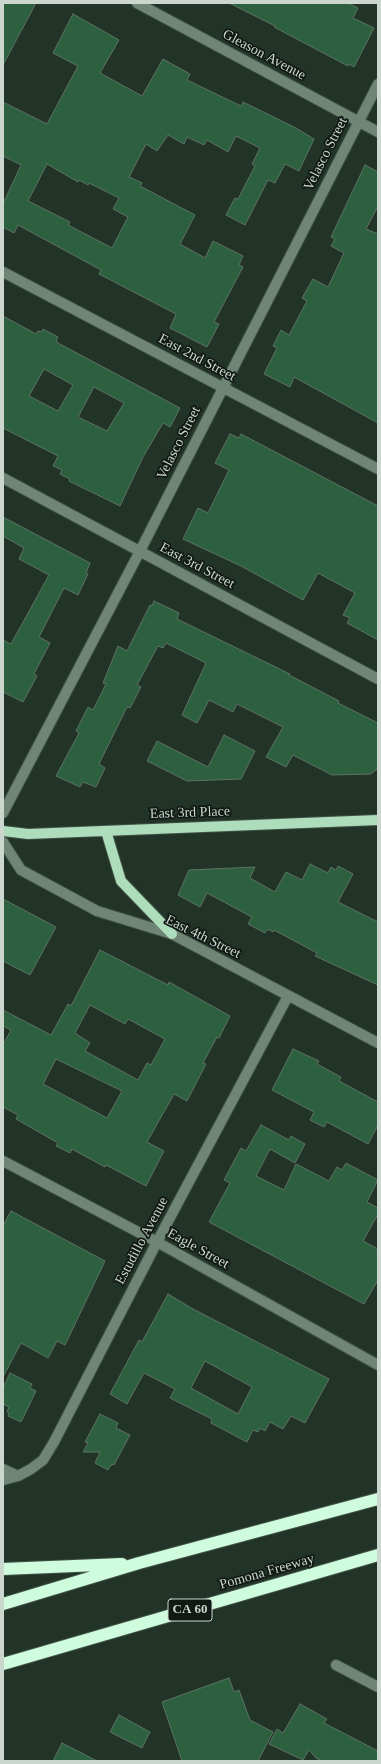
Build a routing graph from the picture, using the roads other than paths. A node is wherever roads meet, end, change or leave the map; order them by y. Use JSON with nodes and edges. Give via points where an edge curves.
{"nodes":[{"id":1,"x":137,"y":3,"type":"edge"},
{"id":2,"x":378,"y":84,"type":"edge"},
{"id":3,"x":358,"y":121,"type":"junction"},
{"id":4,"x":378,"y":132,"type":"edge"},
{"id":5,"x":3,"y":272,"type":"edge"},
{"id":6,"x":222,"y":388,"type":"junction"},
{"id":7,"x":378,"y":469,"type":"edge"},
{"id":8,"x":3,"y":478,"type":"edge"},
{"id":9,"x":140,"y":551,"type":"junction"},
{"id":10,"x":378,"y":679,"type":"edge"},
{"id":11,"x":3,"y":813,"type":"edge"},
{"id":12,"x":378,"y":820,"type":"edge"},
{"id":13,"x":3,"y":831,"type":"edge"},
{"id":14,"x":106,"y":831,"type":"junction"},
{"id":15,"x":3,"y":842,"type":"edge"},
{"id":16,"x":172,"y":934,"type":"junction"},
{"id":17,"x":288,"y":996,"type":"junction"},
{"id":18,"x":378,"y":1043,"type":"edge"},
{"id":19,"x":3,"y":1161,"type":"edge"},
{"id":20,"x":157,"y":1242,"type":"junction"},
{"id":21,"x":378,"y":1365,"type":"edge"},
{"id":22,"x":3,"y":1469,"type":"edge"},
{"id":23,"x":18,"y":1476,"type":"junction"},
{"id":24,"x":3,"y":1480,"type":"edge"},
{"id":25,"x":378,"y":1499,"type":"edge"},
{"id":26,"x":378,"y":1555,"type":"edge"},
{"id":27,"x":139,"y":1563,"type":"junction"},
{"id":28,"x":3,"y":1569,"type":"edge"},
{"id":29,"x":3,"y":1604,"type":"edge"},
{"id":30,"x":3,"y":1664,"type":"edge"},
{"id":31,"x":336,"y":1665,"type":"dead end"},
{"id":32,"x":378,"y":1687,"type":"edge"}],
"edges":[{"from":1,"to":3,"type":"street","name":"Gleason Avenue"},
{"from":2,"to":3,"type":"street","name":"Velasco Street"},
{"from":3,"to":4,"type":"street","name":"Gleason Avenue"},
{"from":3,"to":6,"type":"street","name":"Velasco Street"},
{"from":5,"to":6,"type":"street","name":"East 2nd Street"},
{"from":6,"to":7,"type":"street","name":"East 2nd Street"},
{"from":6,"to":9,"type":"street","name":"Velasco Street"},
{"from":8,"to":9,"type":"street","name":"East 3rd Street"},
{"from":9,"to":10,"type":"street","name":"East 3rd Street"},
{"from":9,"to":11,"type":"street","name":"Velasco Street"},
{"from":12,"to":14,"type":"main road","name":"East 3rd Place"},
{"from":13,"to":14,"type":"main road","name":"East 3rd Place","via":[[28,834]]},
{"from":14,"to":16,"type":"main road","via":[[121,880]]},
{"from":15,"to":16,"type":"street","name":"East 4th Street","via":[[21,870],[97,911]]},
{"from":16,"to":17,"type":"street","name":"East 4th Street"},
{"from":17,"to":18,"type":"street","name":"East 4th Street"},
{"from":17,"to":20,"type":"street","name":"Estudillo Avenue"},
{"from":19,"to":20,"type":"street","name":"Eagle Street"},
{"from":20,"to":21,"type":"street","name":"Eagle Street"},
{"from":20,"to":23,"type":"street","name":"Estudillo Avenue","via":[[54,1442],[43,1460]]},
{"from":22,"to":23,"type":"street"},
{"from":23,"to":24,"type":"street","name":"Estudillo Avenue"},
{"from":25,"to":27,"type":"highway"},
{"from":26,"to":30,"type":"highway","name":"Pomona Freeway","number":"CA 60"},
{"from":27,"to":28,"type":"highway"},
{"from":27,"to":29,"type":"highway"},
{"from":31,"to":32,"type":"street"}]}
